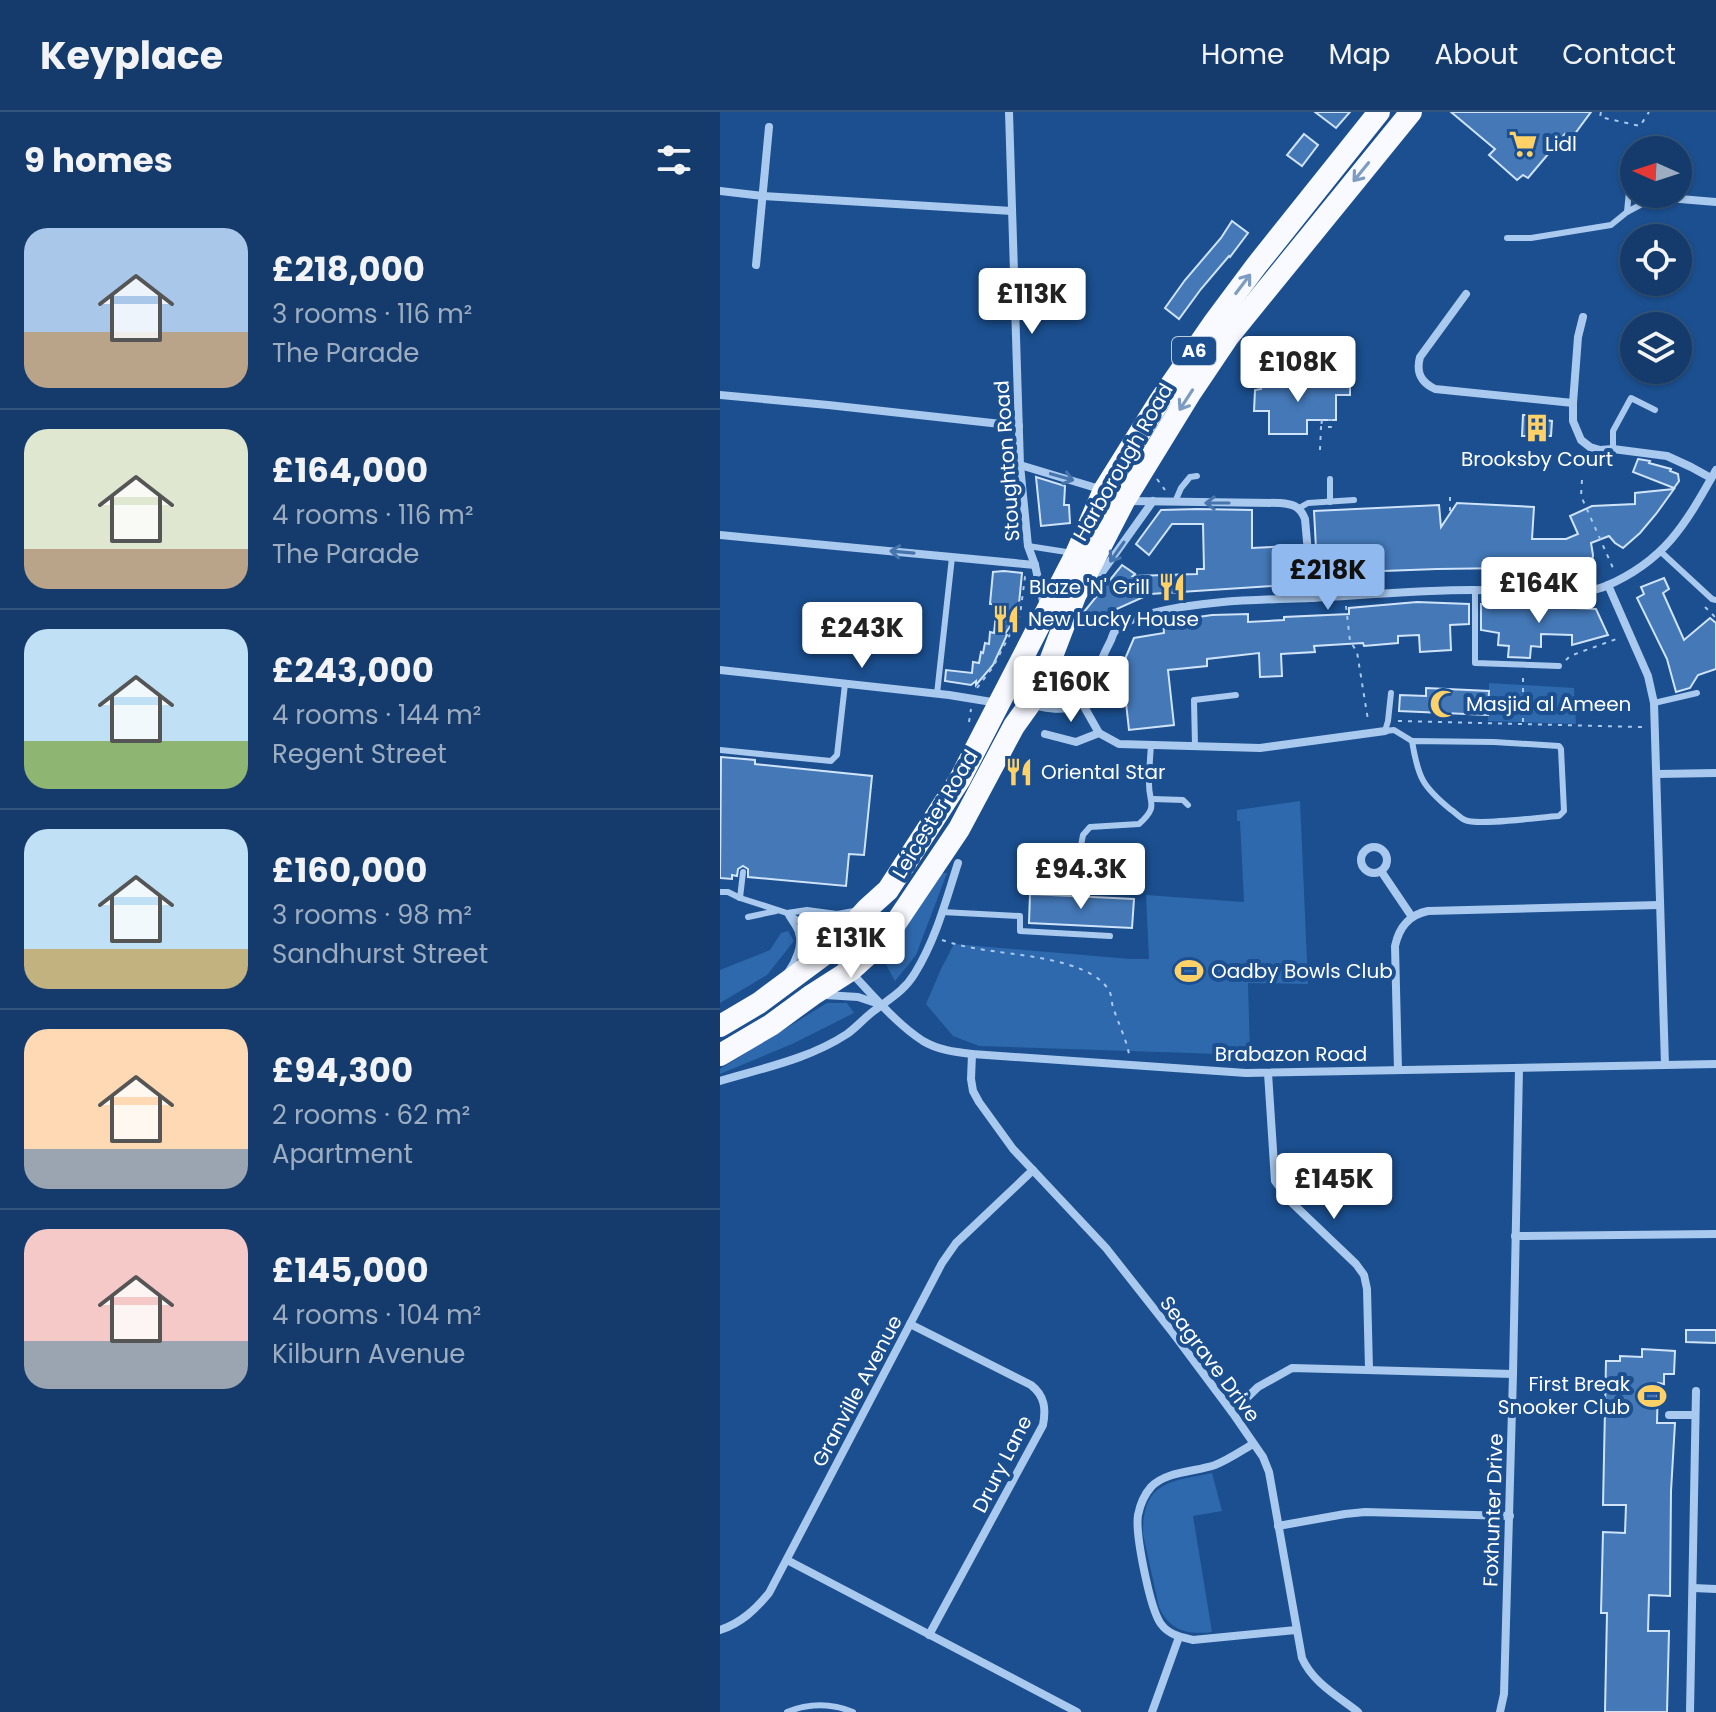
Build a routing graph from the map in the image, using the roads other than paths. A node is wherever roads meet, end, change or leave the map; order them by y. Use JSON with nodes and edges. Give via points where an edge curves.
{"nodes":[{"id":1,"x":1009,"y":112,"type":"edge"},
{"id":2,"x":1379,"y":112,"type":"edge"},
{"id":3,"x":1411,"y":112,"type":"edge"},
{"id":4,"x":769,"y":127,"type":"dead end"},
{"id":5,"x":720,"y":191,"type":"edge"},
{"id":6,"x":763,"y":196,"type":"junction"},
{"id":7,"x":1692,"y":199,"type":"edge"},
{"id":8,"x":1716,"y":202,"type":"edge"},
{"id":9,"x":1627,"y":208,"type":"edge"},
{"id":10,"x":1634,"y":208,"type":"edge"},
{"id":11,"x":1012,"y":211,"type":"junction"},
{"id":12,"x":1627,"y":212,"type":"junction"},
{"id":13,"x":1507,"y":238,"type":"dead end"},
{"id":14,"x":756,"y":265,"type":"dead end"},
{"id":15,"x":1466,"y":294,"type":"dead end"},
{"id":16,"x":1583,"y":317,"type":"dead end"},
{"id":17,"x":720,"y":395,"type":"edge"},
{"id":18,"x":1573,"y":403,"type":"junction"},
{"id":19,"x":1655,"y":410,"type":"dead end"},
{"id":20,"x":1019,"y":426,"type":"junction"},
{"id":21,"x":1613,"y":449,"type":"junction"},
{"id":22,"x":1600,"y":450,"type":"junction"},
{"id":23,"x":1591,"y":462,"type":"dead end"},
{"id":24,"x":1020,"y":465,"type":"junction"},
{"id":25,"x":1714,"y":474,"type":"edge"},
{"id":26,"x":1197,"y":476,"type":"dead end"},
{"id":27,"x":1330,"y":479,"type":"dead end"},
{"id":28,"x":1114,"y":496,"type":"junction"},
{"id":29,"x":1354,"y":500,"type":"dead end"},
{"id":30,"x":1153,"y":501,"type":"junction"},
{"id":31,"x":1175,"y":502,"type":"junction"},
{"id":32,"x":1330,"y":502,"type":"junction"},
{"id":33,"x":1296,"y":506,"type":"junction"},
{"id":34,"x":720,"y":535,"type":"edge"},
{"id":35,"x":1028,"y":546,"type":"junction"},
{"id":36,"x":1660,"y":551,"type":"junction"},
{"id":37,"x":1076,"y":554,"type":"junction"},
{"id":38,"x":952,"y":557,"type":"junction"},
{"id":39,"x":1035,"y":565,"type":"junction"},
{"id":40,"x":1608,"y":585,"type":"junction"},
{"id":41,"x":1475,"y":590,"type":"junction"},
{"id":42,"x":1075,"y":596,"type":"junction"},
{"id":43,"x":1312,"y":597,"type":"junction"},
{"id":44,"x":1716,"y":600,"type":"edge"},
{"id":45,"x":1046,"y":614,"type":"junction"},
{"id":46,"x":1559,"y":666,"type":"road end"},
{"id":47,"x":720,"y":670,"type":"edge"},
{"id":48,"x":845,"y":684,"type":"junction"},
{"id":49,"x":1391,"y":693,"type":"dead end"},
{"id":50,"x":1697,"y":693,"type":"dead end"},
{"id":51,"x":937,"y":694,"type":"junction"},
{"id":52,"x":1236,"y":695,"type":"dead end"},
{"id":53,"x":998,"y":703,"type":"junction"},
{"id":54,"x":1082,"y":703,"type":"junction"},
{"id":55,"x":1654,"y":703,"type":"junction"},
{"id":56,"x":1029,"y":705,"type":"junction"},
{"id":57,"x":1385,"y":731,"type":"junction"},
{"id":58,"x":1099,"y":733,"type":"junction"},
{"id":59,"x":1045,"y":734,"type":"dead end"},
{"id":60,"x":1412,"y":741,"type":"junction"},
{"id":61,"x":1151,"y":745,"type":"junction"},
{"id":62,"x":1195,"y":746,"type":"junction"},
{"id":63,"x":720,"y":750,"type":"edge"},
{"id":64,"x":1716,"y":773,"type":"edge"},
{"id":65,"x":1657,"y":774,"type":"junction"},
{"id":66,"x":1153,"y":799,"type":"junction"},
{"id":67,"x":1188,"y":805,"type":"dead end"},
{"id":68,"x":959,"y":829,"type":"junction"},
{"id":69,"x":958,"y":863,"type":"dead end"},
{"id":70,"x":1381,"y":871,"type":"dead end"},
{"id":71,"x":743,"y":872,"type":"dead end"},
{"id":72,"x":1075,"y":878,"type":"dead end"},
{"id":73,"x":888,"y":890,"type":"junction"},
{"id":74,"x":720,"y":892,"type":"edge"},
{"id":75,"x":740,"y":898,"type":"junction"},
{"id":76,"x":1659,"y":905,"type":"junction"},
{"id":77,"x":867,"y":909,"type":"junction"},
{"id":78,"x":783,"y":911,"type":"junction"},
{"id":79,"x":942,"y":912,"type":"junction"},
{"id":80,"x":748,"y":917,"type":"dead end"},
{"id":81,"x":1412,"y":917,"type":"junction"},
{"id":82,"x":1110,"y":936,"type":"dead end"},
{"id":83,"x":829,"y":951,"type":"junction"},
{"id":84,"x":851,"y":970,"type":"junction"},
{"id":85,"x":812,"y":995,"type":"junction"},
{"id":86,"x":759,"y":1003,"type":"junction"},
{"id":87,"x":883,"y":1005,"type":"junction"},
{"id":88,"x":720,"y":1026,"type":"edge"},
{"id":89,"x":720,"y":1036,"type":"edge"},
{"id":90,"x":972,"y":1054,"type":"junction"},
{"id":91,"x":720,"y":1055,"type":"edge"},
{"id":92,"x":1716,"y":1064,"type":"edge"},
{"id":93,"x":1665,"y":1065,"type":"junction"},
{"id":94,"x":1519,"y":1068,"type":"junction"},
{"id":95,"x":1398,"y":1070,"type":"junction"},
{"id":96,"x":1268,"y":1073,"type":"junction"},
{"id":97,"x":720,"y":1081,"type":"edge"},
{"id":98,"x":1033,"y":1170,"type":"junction"},
{"id":99,"x":1716,"y":1234,"type":"edge"},
{"id":100,"x":1515,"y":1236,"type":"junction"},
{"id":101,"x":910,"y":1324,"type":"junction"},
{"id":102,"x":1369,"y":1369,"type":"junction"},
{"id":103,"x":1513,"y":1374,"type":"junction"},
{"id":104,"x":1696,"y":1391,"type":"dead end"},
{"id":105,"x":1232,"y":1412,"type":"junction"},
{"id":106,"x":1669,"y":1415,"type":"dead end"},
{"id":107,"x":1695,"y":1415,"type":"junction"},
{"id":108,"x":1253,"y":1444,"type":"junction"},
{"id":109,"x":1510,"y":1516,"type":"junction"},
{"id":110,"x":1278,"y":1526,"type":"junction"},
{"id":111,"x":787,"y":1560,"type":"junction"},
{"id":112,"x":1693,"y":1588,"type":"junction"},
{"id":113,"x":1716,"y":1589,"type":"edge"},
{"id":114,"x":720,"y":1630,"type":"edge"},
{"id":115,"x":1296,"y":1630,"type":"junction"},
{"id":116,"x":929,"y":1635,"type":"junction"},
{"id":117,"x":1179,"y":1637,"type":"junction"},
{"id":118,"x":787,"y":1712,"type":"edge"},
{"id":119,"x":853,"y":1712,"type":"edge"},
{"id":120,"x":1077,"y":1712,"type":"edge"},
{"id":121,"x":1152,"y":1712,"type":"edge"},
{"id":122,"x":1358,"y":1712,"type":"edge"},
{"id":123,"x":1500,"y":1712,"type":"edge"},
{"id":124,"x":1690,"y":1712,"type":"edge"}],
"edges":[{"from":1,"to":11,"type":"street","name":"Stoughton Road"},
{"from":28,"to":2,"type":"highway","name":"Harborough Road","number":"A6","one_way":true,"via":[[1159,402],[1215,321]]},
{"from":3,"to":28,"type":"highway","name":"Harborough Road","number":"A6","one_way":true,"via":[[1228,337]]},
{"from":4,"to":6,"type":"street"},
{"from":5,"to":6,"type":"street"},
{"from":6,"to":11,"type":"street"},
{"from":6,"to":14,"type":"street"},
{"from":7,"to":8,"type":"street"},
{"from":9,"to":12,"type":"lane"},
{"from":10,"to":12,"type":"lane"},
{"from":11,"to":20,"type":"street","name":"Stoughton Road"},
{"from":12,"to":13,"type":"lane","via":[[1611,225]]},
{"from":15,"to":18,"type":"street","via":[[1420,357],[1420,378],[1426,385]]},
{"from":16,"to":18,"type":"street"},
{"from":17,"to":20,"type":"street"},
{"from":18,"to":22,"type":"street","via":[[1576,432]]},
{"from":19,"to":21,"type":"lane","via":[[1631,398],[1613,431]]},
{"from":20,"to":24,"type":"street","name":"Stoughton Road"},
{"from":21,"to":22,"type":"street"},
{"from":21,"to":25,"type":"street","via":[[1667,456]]},
{"from":22,"to":23,"type":"lane"},
{"from":24,"to":28,"type":"street","one_way":true},
{"from":24,"to":35,"type":"street","name":"Stoughton Road"},
{"from":25,"to":36,"type":"street","via":[[1689,517]]},
{"from":26,"to":31,"type":"lane","via":[[1182,486]]},
{"from":27,"to":32,"type":"lane"},
{"from":28,"to":30,"type":"street"},
{"from":28,"to":37,"type":"highway","name":"Harborough Road","number":"A6"},
{"from":28,"to":42,"type":"highway","name":"Harborough Road","number":"A6"},
{"from":29,"to":32,"type":"lane"},
{"from":30,"to":31,"type":"street"},
{"from":30,"to":42,"type":"street","one_way":true,"via":[[1093,585]]},
{"from":33,"to":31,"type":"street","one_way":true},
{"from":32,"to":33,"type":"lane"},
{"from":33,"to":43,"type":"street","via":[[1305,519]]},
{"from":38,"to":34,"type":"street","one_way":true},
{"from":35,"to":37,"type":"lane"},
{"from":35,"to":39,"type":"street","name":"Stoughton Road"},
{"from":36,"to":40,"type":"street"},
{"from":36,"to":44,"type":"lane"},
{"from":37,"to":45,"type":"highway","name":"Harborough Road","number":"A6"},
{"from":38,"to":39,"type":"street"},
{"from":38,"to":51,"type":"lane"},
{"from":39,"to":45,"type":"street","name":"Stoughton Road"},
{"from":40,"to":41,"type":"street","via":[[1586,590]]},
{"from":40,"to":55,"type":"street","via":[[1648,676]]},
{"from":41,"to":43,"type":"street"},
{"from":41,"to":46,"type":"lane","via":[[1475,663]]},
{"from":42,"to":53,"type":"highway","number":"A6","via":[[1061,604],[1020,692]]},
{"from":42,"to":56,"type":"highway","name":"Harborough Road","number":"A6"},
{"from":43,"to":54,"type":"street","via":[[1187,606],[1136,618],[1115,632],[1092,693]]},
{"from":45,"to":53,"type":"highway","name":"Harborough Road","number":"A6"},
{"from":47,"to":48,"type":"street"},
{"from":48,"to":51,"type":"street"},
{"from":48,"to":63,"type":"lane","via":[[837,755],[831,761]]},
{"from":49,"to":57,"type":"lane"},
{"from":50,"to":55,"type":"lane"},
{"from":51,"to":53,"type":"street"},
{"from":52,"to":62,"type":"lane","via":[[1194,700]]},
{"from":53,"to":56,"type":"highway"},
{"from":53,"to":73,"type":"highway","name":"Leicester Road","number":"A6","via":[[960,779]]},
{"from":54,"to":56,"type":"street","via":[[1063,709]]},
{"from":54,"to":58,"type":"street"},
{"from":55,"to":65,"type":"street"},
{"from":56,"to":68,"type":"highway","name":"Leicester Road","number":"A6"},
{"from":56,"to":73,"type":"highway","number":"A6","via":[[1007,714],[950,822]]},
{"from":57,"to":60,"type":"lane","via":[[1394,730]]},
{"from":57,"to":62,"type":"street","via":[[1260,748]]},
{"from":58,"to":59,"type":"street","via":[[1076,742]]},
{"from":58,"to":61,"type":"street","via":[[1119,744]]},
{"from":60,"to":60,"type":"lane","via":[[1559,746],[1564,811],[1559,816],[1466,821],[1423,783]]},
{"from":61,"to":62,"type":"street"},
{"from":61,"to":66,"type":"lane"},
{"from":64,"to":65,"type":"street"},
{"from":65,"to":76,"type":"street"},
{"from":66,"to":67,"type":"lane","via":[[1183,800]]},
{"from":66,"to":72,"type":"lane","via":[[1139,824],[1085,830]]},
{"from":68,"to":83,"type":"highway","number":"A6","via":[[862,940],[850,949]]},
{"from":68,"to":84,"type":"highway","name":"Leicester Road","number":"A6","via":[[891,930]]},
{"from":69,"to":79,"type":"street"},
{"from":70,"to":81,"type":"street"},
{"from":71,"to":75,"type":"lane"},
{"from":73,"to":77,"type":"highway","name":"Leicester Road","number":"A6"},
{"from":74,"to":75,"type":"lane"},
{"from":75,"to":78,"type":"lane"},
{"from":76,"to":81,"type":"street","via":[[1428,911]]},
{"from":76,"to":93,"type":"street"},
{"from":77,"to":78,"type":"lane","via":[[837,914]]},
{"from":77,"to":83,"type":"highway","name":"Leicester Road","number":"A6"},
{"from":78,"to":80,"type":"lane"},
{"from":78,"to":83,"type":"lane"},
{"from":78,"to":86,"type":"lane","via":[[799,934],[797,952],[792,966]]},
{"from":79,"to":82,"type":"lane","via":[[1020,916],[1020,931]]},
{"from":79,"to":87,"type":"street","via":[[916,972]]},
{"from":81,"to":95,"type":"street","via":[[1395,946]]},
{"from":83,"to":84,"type":"street","name":"Brabazon Road"},
{"from":83,"to":86,"type":"highway","name":"Leicester Road","number":"A6"},
{"from":84,"to":85,"type":"highway","name":"Leicester Road","number":"A6"},
{"from":84,"to":87,"type":"street","name":"Brabazon Road"},
{"from":84,"to":89,"type":"highway","number":"A6","via":[[832,968],[762,1018]]},
{"from":85,"to":87,"type":"street","via":[[858,997]]},
{"from":85,"to":91,"type":"highway","name":"Leicester Road","number":"A6"},
{"from":86,"to":88,"type":"highway","name":"Leicester Road","number":"A6"},
{"from":87,"to":90,"type":"street","name":"Brabazon Road","via":[[925,1042]]},
{"from":87,"to":97,"type":"street","via":[[817,1050]]},
{"from":90,"to":96,"type":"street","name":"Brabazon Road"},
{"from":90,"to":98,"type":"street","name":"Seagrave Drive","via":[[973,1091]]},
{"from":92,"to":93,"type":"street","name":"Brabazon Road"},
{"from":93,"to":94,"type":"street","name":"Brabazon Road"},
{"from":94,"to":95,"type":"street","name":"Brabazon Road"},
{"from":94,"to":100,"type":"street","name":"Foxhunter Drive"},
{"from":95,"to":96,"type":"street","name":"Brabazon Road"},
{"from":96,"to":102,"type":"street","via":[[1275,1181],[1364,1275]]},
{"from":98,"to":101,"type":"street","name":"Granville Avenue","via":[[956,1243]]},
{"from":98,"to":105,"type":"street","name":"Seagrave Drive","via":[[1106,1248]]},
{"from":99,"to":100,"type":"street"},
{"from":100,"to":103,"type":"street","name":"Foxhunter Drive"},
{"from":101,"to":111,"type":"street","name":"Granville Avenue"},
{"from":101,"to":116,"type":"street","name":"Drury Lane","via":[[1031,1385],[1045,1412],[1043,1425]]},
{"from":102,"to":103,"type":"street"},
{"from":102,"to":105,"type":"street","via":[[1292,1368],[1258,1387]]},
{"from":103,"to":109,"type":"street","name":"Foxhunter Drive"},
{"from":104,"to":107,"type":"street"},
{"from":105,"to":108,"type":"street","name":"Seagrave Drive"},
{"from":106,"to":107,"type":"street"},
{"from":107,"to":112,"type":"street"},
{"from":108,"to":110,"type":"street","name":"Seagrave Drive","via":[[1269,1472]]},
{"from":108,"to":117,"type":"street","via":[[1216,1465],[1164,1478],[1150,1488],[1141,1506],[1138,1536],[1154,1609],[1167,1631]]},
{"from":109,"to":110,"type":"street","via":[[1365,1512]]},
{"from":109,"to":123,"type":"street","name":"Foxhunter Drive"},
{"from":110,"to":115,"type":"street","name":"Seagrave Drive"},
{"from":111,"to":114,"type":"street","name":"Granville Avenue","via":[[755,1610]]},
{"from":111,"to":116,"type":"street"},
{"from":112,"to":113,"type":"street"},
{"from":112,"to":124,"type":"street"},
{"from":115,"to":117,"type":"street"},
{"from":115,"to":122,"type":"street","name":"Seagrave Drive","via":[[1307,1671]]},
{"from":116,"to":120,"type":"street"},
{"from":117,"to":121,"type":"street"},
{"from":118,"to":119,"type":"lane","via":[[809,1704]]}]}
